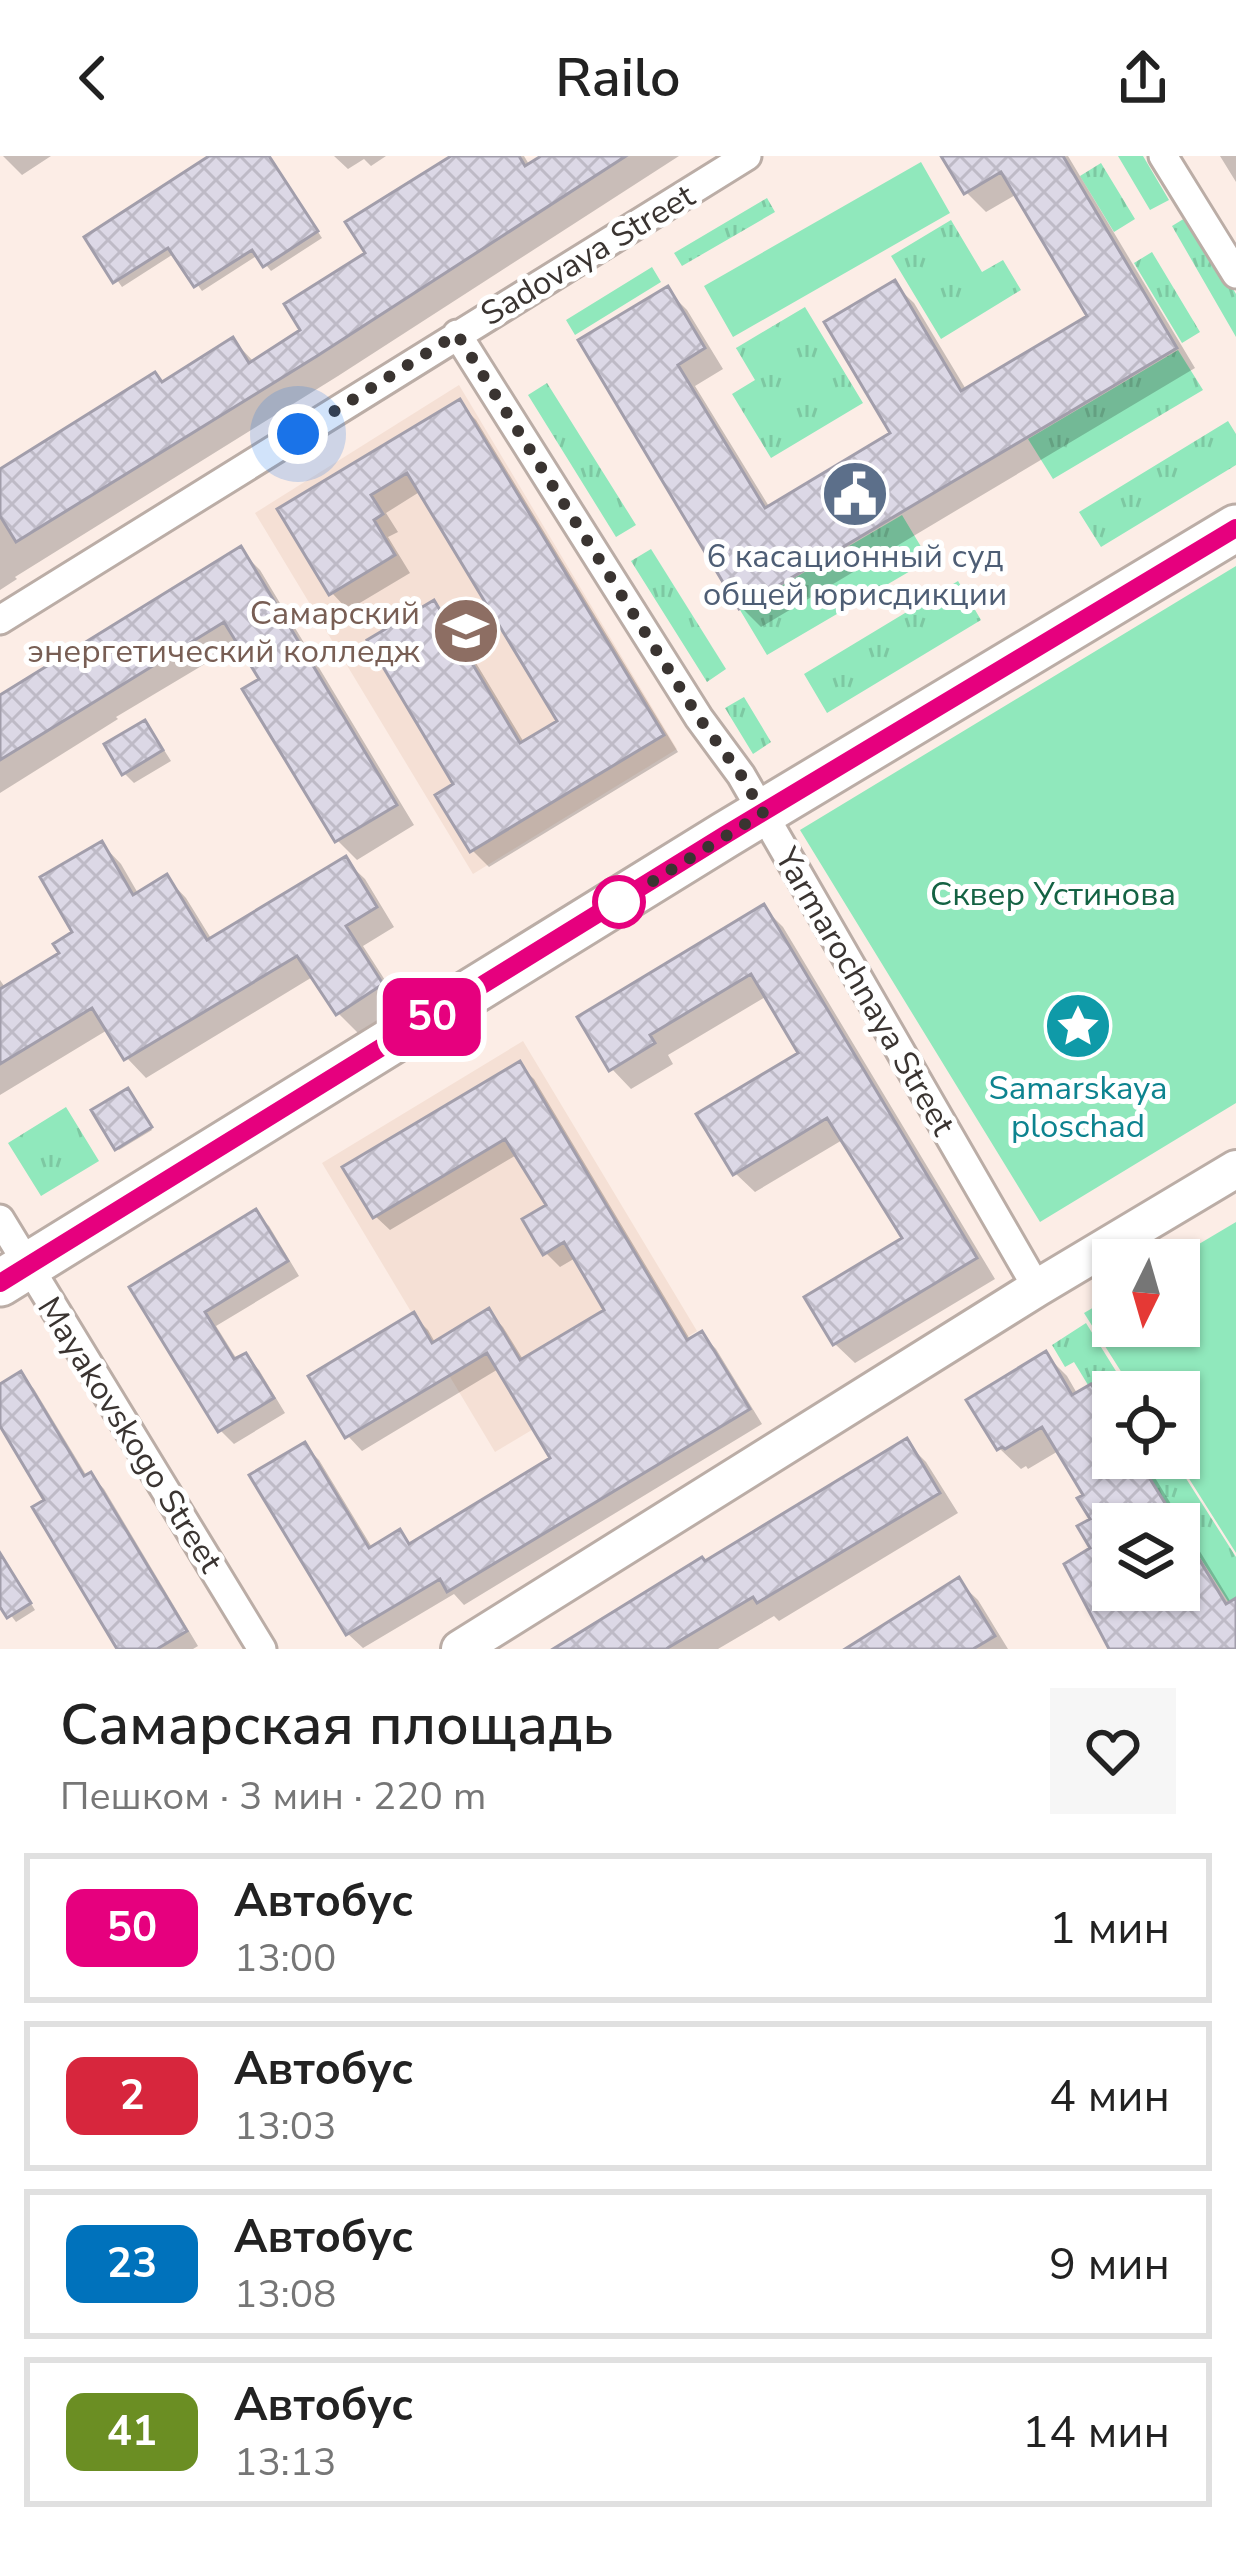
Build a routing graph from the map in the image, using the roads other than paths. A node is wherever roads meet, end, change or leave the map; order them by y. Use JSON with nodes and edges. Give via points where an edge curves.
{"nodes":[{"id":1,"x":1163,"y":156,"type":"edge"},
{"id":2,"x":741,"y":158,"type":"edge"},
{"id":3,"x":1236,"y":274,"type":"edge"},
{"id":4,"x":457,"y":334,"type":"junction"},
{"id":5,"x":1236,"y":528,"type":"edge"},
{"id":6,"x":0,"y":620,"type":"edge"},
{"id":7,"x":763,"y":813,"type":"junction"},
{"id":8,"x":1236,"y":1169,"type":"edge"},
{"id":9,"x":0,"y":1220,"type":"edge"},
{"id":10,"x":14,"y":1274,"type":"edge"},
{"id":11,"x":1037,"y":1288,"type":"junction"},
{"id":12,"x":262,"y":1649,"type":"edge"},
{"id":13,"x":460,"y":1649,"type":"edge"}],
"edges":[{"from":1,"to":3,"type":"street"},
{"from":2,"to":4,"type":"street","name":"Sadovaya Street"},
{"from":4,"to":6,"type":"street","name":"Sadovaya Street"},
{"from":4,"to":7,"type":"street","name":"Yarmarochnaya Street"},
{"from":5,"to":7,"type":"main road"},
{"from":7,"to":10,"type":"main road"},
{"from":7,"to":11,"type":"street","name":"Yarmarochnaya Street"},
{"from":8,"to":11,"type":"street"},
{"from":9,"to":10,"type":"street","name":"Mayakovskogo Street"},
{"from":10,"to":12,"type":"street","name":"Mayakovskogo Street"},
{"from":11,"to":13,"type":"street"}]}
